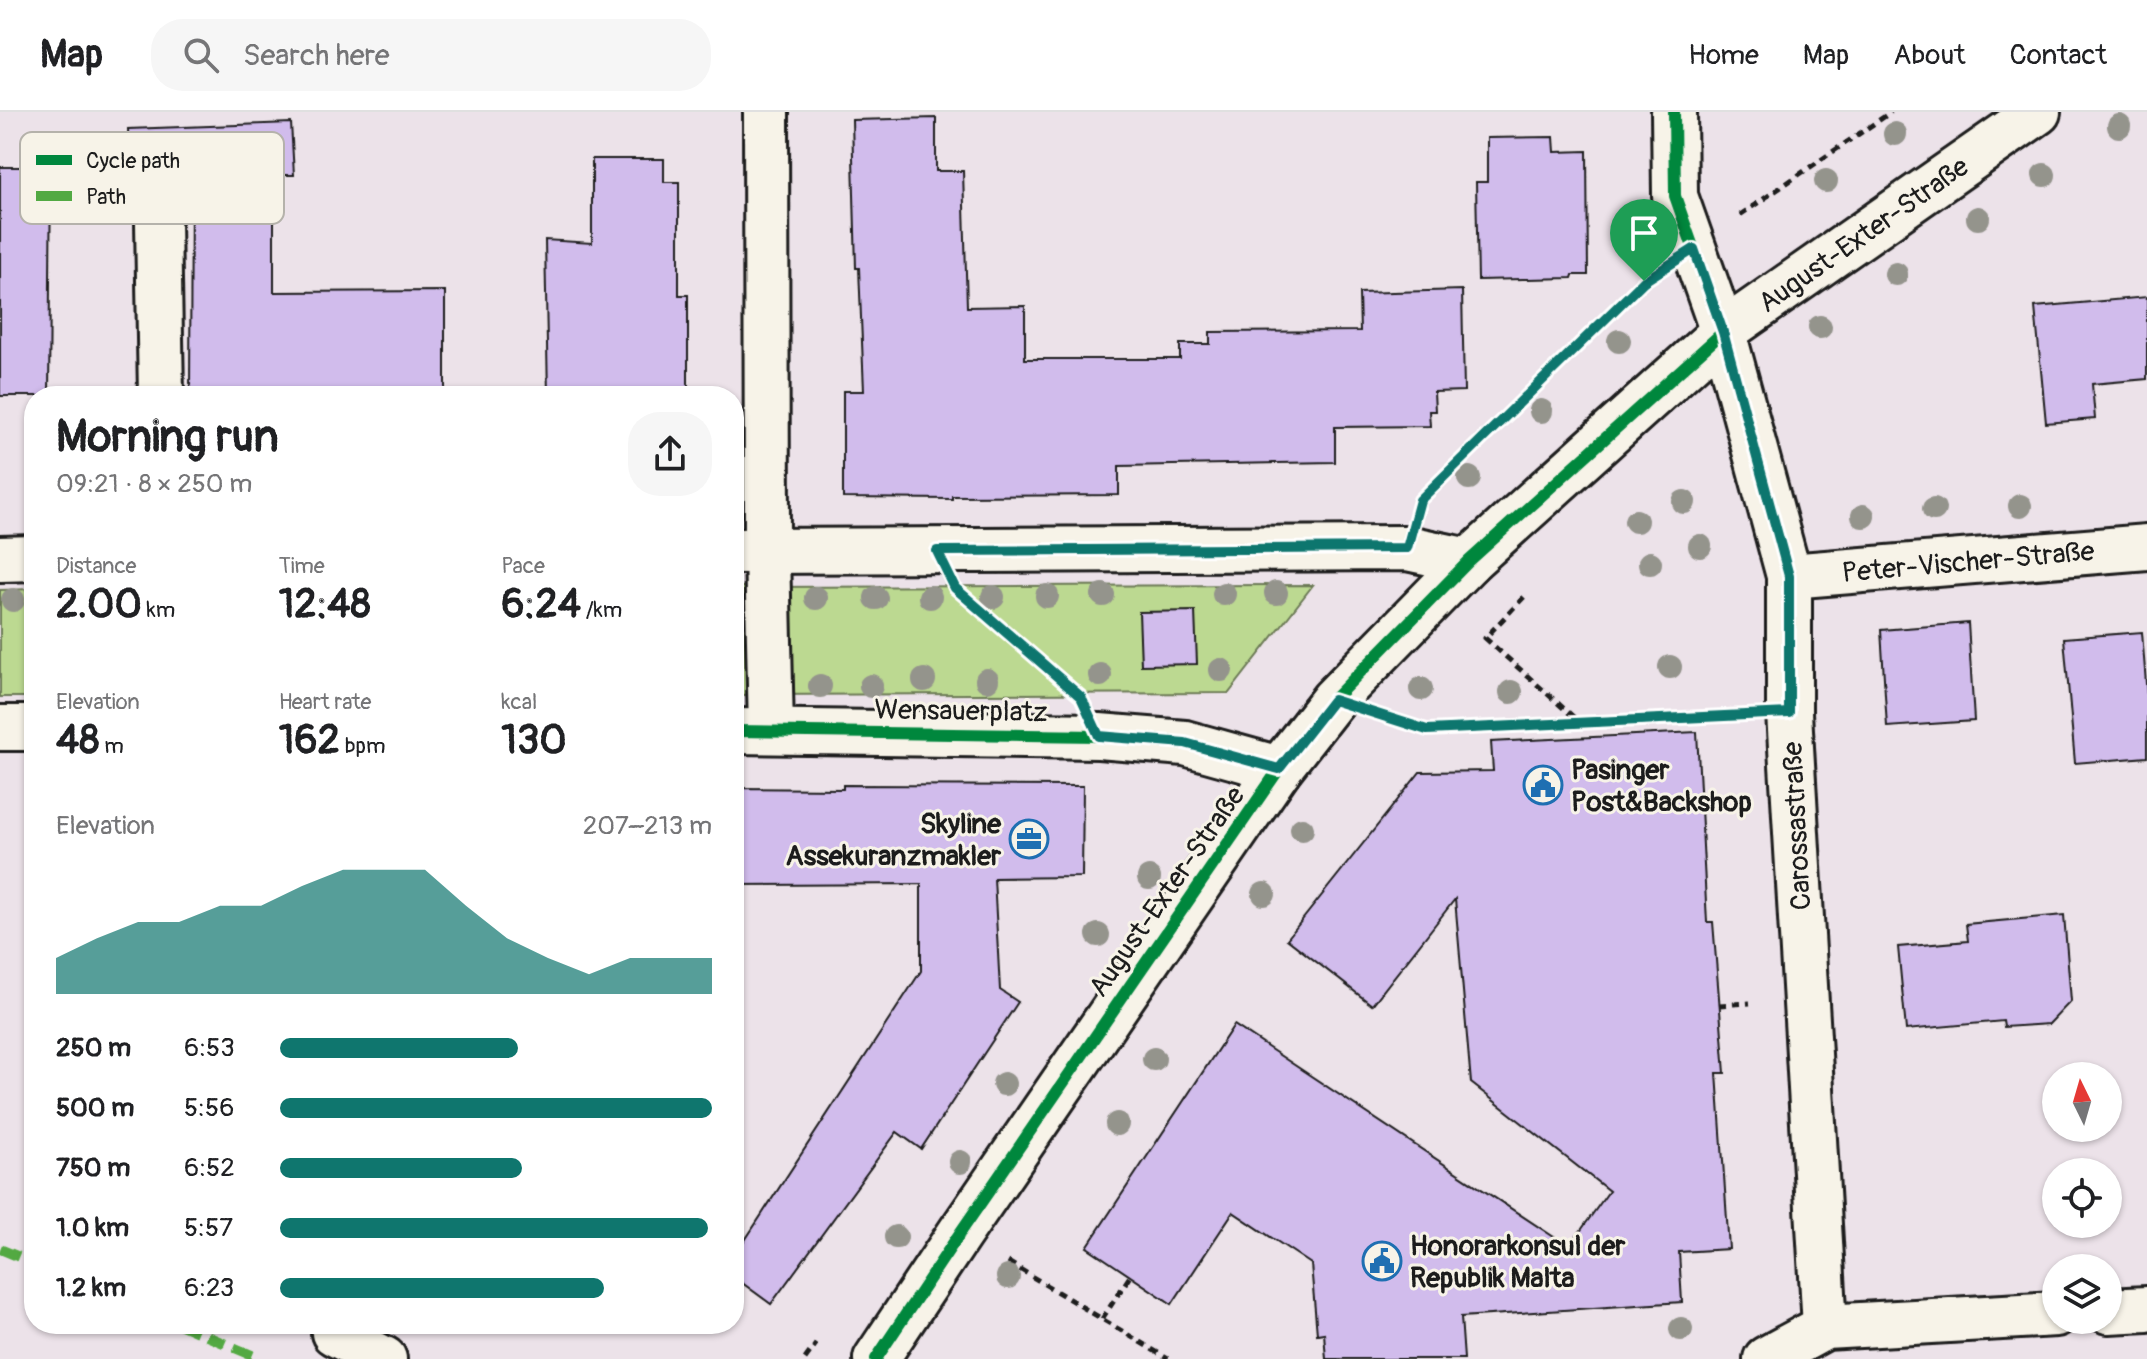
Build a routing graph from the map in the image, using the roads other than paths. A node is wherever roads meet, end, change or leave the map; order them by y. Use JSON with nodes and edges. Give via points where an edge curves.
{"nodes":[{"id":1,"x":766,"y":112,"type":"edge"},
{"id":2,"x":1674,"y":112,"type":"edge"},
{"id":3,"x":2038,"y":112,"type":"edge"},
{"id":4,"x":158,"y":224,"type":"edge"},
{"id":5,"x":1723,"y":332,"type":"junction"},
{"id":6,"x":161,"y":386,"type":"edge"},
{"id":7,"x":2147,"y":547,"type":"edge"},
{"id":8,"x":750,"y":551,"type":"edge"},
{"id":9,"x":24,"y":558,"type":"edge"},
{"id":10,"x":0,"y":559,"type":"edge"},
{"id":11,"x":1469,"y":561,"type":"junction"},
{"id":12,"x":1789,"y":576,"type":"junction"},
{"id":13,"x":0,"y":728,"type":"edge"},
{"id":14,"x":24,"y":728,"type":"edge"},
{"id":15,"x":752,"y":731,"type":"edge"},
{"id":16,"x":1279,"y":769,"type":"junction"},
{"id":17,"x":2147,"y":1309,"type":"edge"},
{"id":18,"x":2122,"y":1310,"type":"edge"},
{"id":19,"x":2042,"y":1315,"type":"edge"},
{"id":20,"x":1825,"y":1327,"type":"junction"},
{"id":21,"x":336,"y":1334,"type":"edge"},
{"id":22,"x":384,"y":1359,"type":"edge"},
{"id":23,"x":876,"y":1359,"type":"edge"},
{"id":24,"x":1766,"y":1359,"type":"edge"}],
"edges":[{"from":1,"to":8,"type":"street","name":"Wensauerplatz"},
{"from":2,"to":5,"type":"street","name":"Carossastraße","via":[[1675,196]]},
{"from":3,"to":5,"type":"street","name":"August-Exter-Straße"},
{"from":4,"to":6,"type":"street"},
{"from":5,"to":11,"type":"street","name":"August-Exter-Straße"},
{"from":5,"to":12,"type":"street","name":"Carossastraße"},
{"from":7,"to":12,"type":"street","name":"Peter-Vischer-Straße"},
{"from":8,"to":11,"type":"street","via":[[1407,548]]},
{"from":8,"to":15,"type":"street","name":"Wensauerplatz"},
{"from":9,"to":10,"type":"street"},
{"from":11,"to":16,"type":"street","name":"August-Exter-Straße","via":[[1333,700]]},
{"from":12,"to":20,"type":"street","name":"Carossastraße","via":[[1789,713]]},
{"from":13,"to":14,"type":"street"},
{"from":15,"to":16,"type":"street","name":"Wensauerplatz","via":[[1099,736],[1185,743]]},
{"from":16,"to":23,"type":"street","name":"August-Exter-Straße"},
{"from":17,"to":18,"type":"street"},
{"from":19,"to":20,"type":"street"},
{"from":20,"to":24,"type":"street"},
{"from":21,"to":22,"type":"street"}]}
